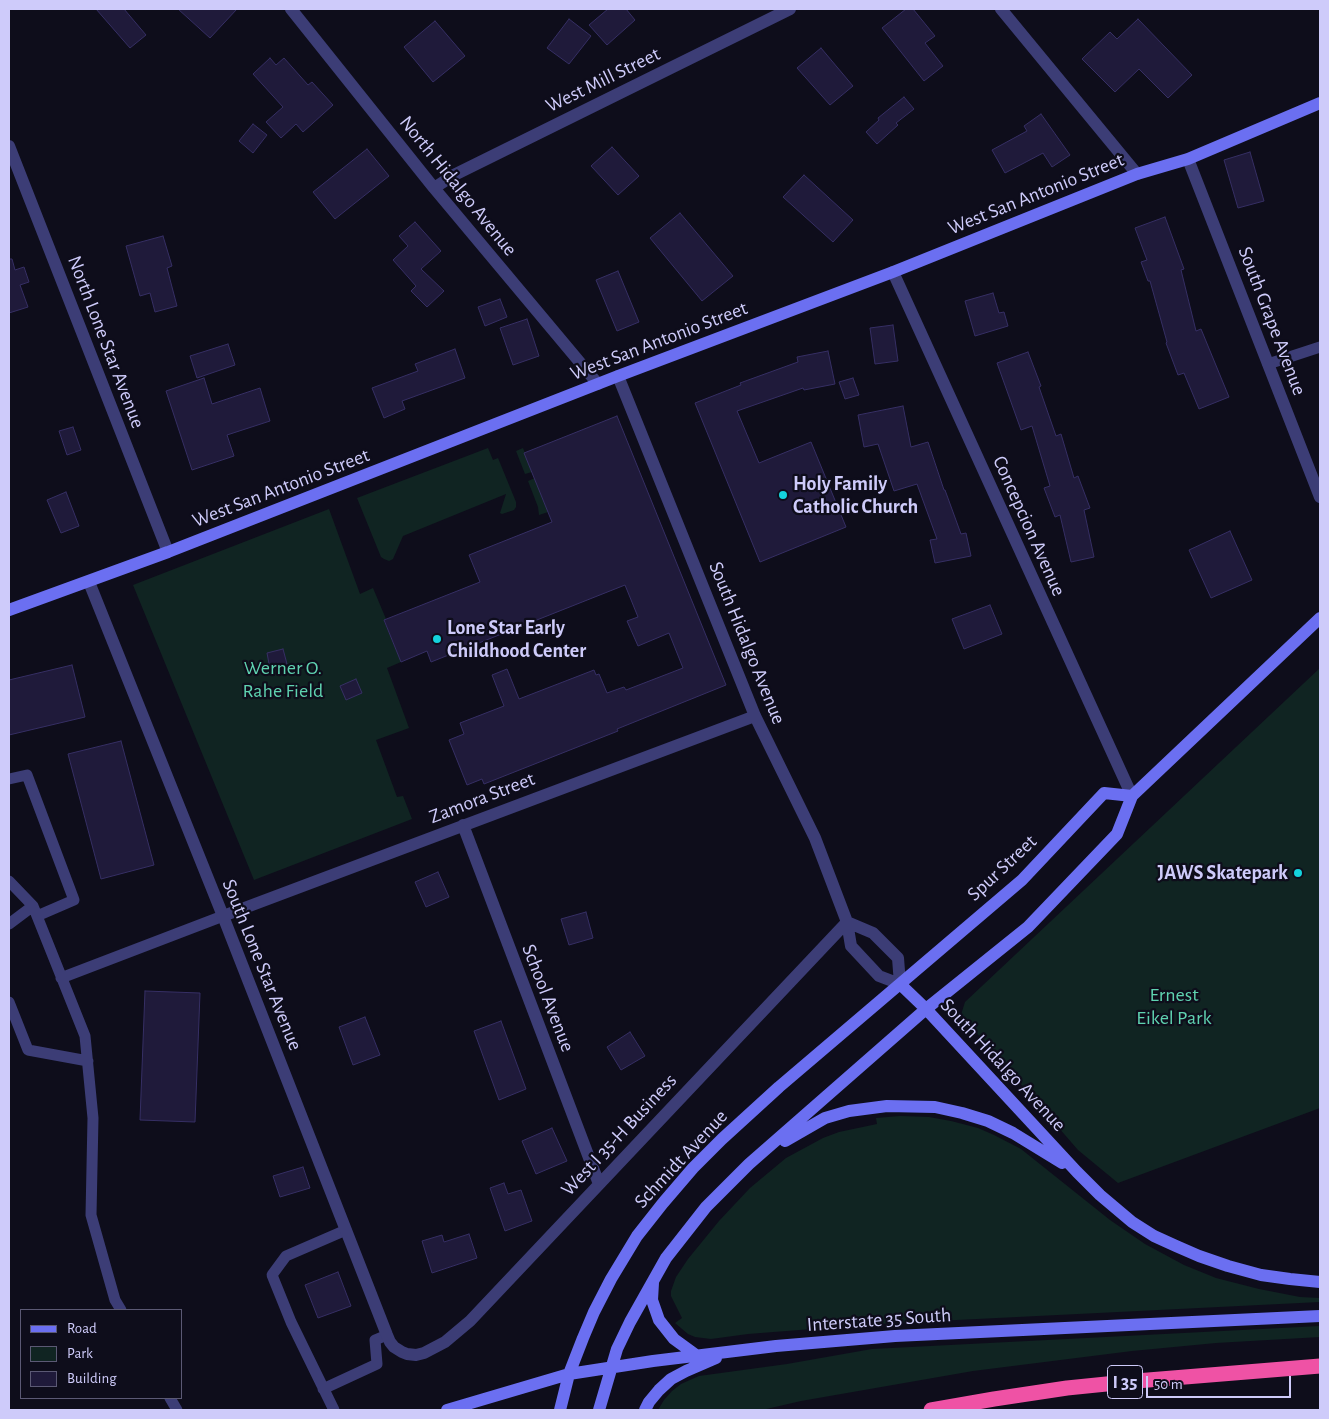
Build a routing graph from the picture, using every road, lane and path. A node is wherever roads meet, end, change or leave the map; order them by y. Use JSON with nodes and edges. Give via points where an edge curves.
{"nodes":[{"id":1,"x":291,"y":9,"type":"edge"},
{"id":2,"x":790,"y":9,"type":"edge"},
{"id":3,"x":1001,"y":9,"type":"edge"},
{"id":4,"x":1320,"y":104,"type":"edge"},
{"id":5,"x":9,"y":146,"type":"edge"},
{"id":6,"x":1188,"y":159,"type":"junction"},
{"id":7,"x":1137,"y":174,"type":"junction"},
{"id":8,"x":434,"y":188,"type":"junction"},
{"id":9,"x":893,"y":272,"type":"junction"},
{"id":10,"x":1320,"y":347,"type":"edge"},
{"id":11,"x":1268,"y":364,"type":"junction"},
{"id":12,"x":618,"y":376,"type":"junction"},
{"id":13,"x":598,"y":384,"type":"junction"},
{"id":14,"x":1320,"y":497,"type":"edge"},
{"id":15,"x":168,"y":552,"type":"junction"},
{"id":16,"x":89,"y":582,"type":"junction"},
{"id":17,"x":9,"y":610,"type":"edge"},
{"id":18,"x":1320,"y":618,"type":"edge"},
{"id":19,"x":755,"y":716,"type":"junction"},
{"id":20,"x":9,"y":780,"type":"edge"},
{"id":21,"x":1132,"y":796,"type":"junction"},
{"id":22,"x":463,"y":825,"type":"junction"},
{"id":23,"x":9,"y":881,"type":"edge"},
{"id":24,"x":35,"y":911,"type":"junction"},
{"id":25,"x":223,"y":916,"type":"junction"},
{"id":26,"x":847,"y":922,"type":"junction"},
{"id":27,"x":9,"y":924,"type":"edge"},
{"id":28,"x":61,"y":978,"type":"junction"},
{"id":29,"x":900,"y":984,"type":"junction"},
{"id":30,"x":9,"y":1002,"type":"edge"},
{"id":31,"x":926,"y":1009,"type":"junction"},
{"id":32,"x":88,"y":1061,"type":"junction"},
{"id":33,"x":749,"y":1164,"type":"junction"},
{"id":34,"x":1077,"y":1172,"type":"junction"},
{"id":35,"x":598,"y":1184,"type":"junction"},
{"id":36,"x":346,"y":1230,"type":"junction"},
{"id":37,"x":654,"y":1278,"type":"junction"},
{"id":38,"x":1320,"y":1282,"type":"edge"},
{"id":39,"x":120,"y":1309,"type":"edge"},
{"id":40,"x":1320,"y":1316,"type":"edge"},
{"id":41,"x":387,"y":1335,"type":"junction"},
{"id":42,"x":728,"y":1353,"type":"junction"},
{"id":43,"x":408,"y":1354,"type":"joint"},
{"id":44,"x":696,"y":1355,"type":"junction"},
{"id":45,"x":1320,"y":1366,"type":"edge"},
{"id":46,"x":611,"y":1367,"type":"junction"},
{"id":47,"x":569,"y":1374,"type":"junction"},
{"id":48,"x":323,"y":1388,"type":"junction"},
{"id":49,"x":171,"y":1399,"type":"edge"},
{"id":50,"x":177,"y":1410,"type":"edge"},
{"id":51,"x":334,"y":1410,"type":"edge"},
{"id":52,"x":447,"y":1410,"type":"edge"},
{"id":53,"x":560,"y":1410,"type":"edge"},
{"id":54,"x":599,"y":1410,"type":"edge"},
{"id":55,"x":645,"y":1410,"type":"edge"},
{"id":56,"x":931,"y":1410,"type":"edge"}],
"edges":[{"from":1,"to":8,"type":"street","name":"North Hidalgo Avenue"},
{"from":2,"to":8,"type":"street","name":"West Mill Street","via":[[454,175]]},
{"from":3,"to":7,"type":"street"},
{"from":4,"to":6,"type":"main road","name":"West San Antonio Street"},
{"from":5,"to":15,"type":"street","name":"North Lone Star Avenue"},
{"from":6,"to":7,"type":"main road","name":"West San Antonio Street"},
{"from":6,"to":11,"type":"street","name":"South Grape Avenue"},
{"from":7,"to":9,"type":"main road","name":"West San Antonio Street"},
{"from":8,"to":13,"type":"street","name":"North Hidalgo Avenue"},
{"from":9,"to":12,"type":"main road","name":"West San Antonio Street"},
{"from":9,"to":21,"type":"street","name":"Concepcion Avenue"},
{"from":10,"to":11,"type":"lane"},
{"from":11,"to":14,"type":"street","name":"South Grape Avenue"},
{"from":12,"to":13,"type":"main road","name":"West San Antonio Street"},
{"from":12,"to":19,"type":"street","name":"South Hidalgo Avenue"},
{"from":13,"to":15,"type":"main road","name":"West San Antonio Street"},
{"from":15,"to":16,"type":"main road","name":"West San Antonio Street"},
{"from":16,"to":17,"type":"main road","name":"West San Antonio Street"},
{"from":16,"to":25,"type":"street","name":"South Lone Star Avenue"},
{"from":18,"to":21,"type":"main road"},
{"from":19,"to":22,"type":"street","name":"Zamora Street"},
{"from":19,"to":26,"type":"street","name":"South Hidalgo Avenue","via":[[815,838]]},
{"from":20,"to":24,"type":"lane","via":[[27,775],[74,900]]},
{"from":21,"to":29,"type":"main road","name":"Spur Street","via":[[1104,793],[1022,880]]},
{"from":21,"to":31,"type":"main road","via":[[1117,834],[1028,927]]},
{"from":22,"to":25,"type":"street","name":"Zamora Street"},
{"from":22,"to":35,"type":"street","name":"School Avenue"},
{"from":23,"to":24,"type":"lane"},
{"from":24,"to":27,"type":"lane"},
{"from":24,"to":28,"type":"lane"},
{"from":25,"to":28,"type":"lane"},
{"from":25,"to":36,"type":"street","name":"South Lone Star Avenue"},
{"from":26,"to":29,"type":"street","name":"South Hidalgo Avenue","via":[[851,946],[879,976]]},
{"from":26,"to":29,"type":"street","via":[[873,932],[898,958]]},
{"from":26,"to":35,"type":"street","name":"West I 35-H Business"},
{"from":28,"to":32,"type":"lane","via":[[85,1036]]},
{"from":29,"to":31,"type":"main road","name":"South Hidalgo Avenue"},
{"from":29,"to":47,"type":"main road","name":"Schmidt Avenue","via":[[779,1087],[692,1168],[638,1236],[611,1279]]},
{"from":30,"to":32,"type":"lane","via":[[28,1050]]},
{"from":31,"to":33,"type":"main road"},
{"from":31,"to":34,"type":"main road","name":"South Hidalgo Avenue"},
{"from":32,"to":39,"type":"lane","via":[[93,1118],[91,1215]]},
{"from":33,"to":34,"type":"main road","via":[[825,1118],[866,1108],[910,1105],[935,1107],[988,1122],[1014,1133]]},
{"from":33,"to":37,"type":"main road","via":[[706,1207]]},
{"from":34,"to":38,"type":"main road","via":[[1132,1222],[1176,1246],[1213,1261],[1261,1274]]},
{"from":35,"to":43,"type":"street","name":"West I 35-H Business","via":[[457,1333],[424,1353]]},
{"from":36,"to":41,"type":"street","name":"South Lone Star Avenue"},
{"from":36,"to":48,"type":"lane","via":[[286,1256],[272,1275]]},
{"from":37,"to":44,"type":"main road","via":[[652,1300],[659,1320],[674,1339]]},
{"from":37,"to":46,"type":"main road"},
{"from":40,"to":42,"type":"main road","name":"Interstate 35 South","via":[[895,1336]]},
{"from":41,"to":43,"type":"street","name":"South Lone Star Avenue","via":[[394,1347]]},
{"from":41,"to":48,"type":"lane","via":[[375,1340],[377,1364]]},
{"from":42,"to":44,"type":"main road","name":"Interstate 35 South"},
{"from":42,"to":55,"type":"main road","via":[[671,1379]]},
{"from":44,"to":46,"type":"main road","name":"Interstate 35 South"},
{"from":45,"to":56,"type":"highway","number":"I 35","via":[[1126,1382]]},
{"from":46,"to":47,"type":"main road","name":"Interstate 35 South"},
{"from":46,"to":54,"type":"main road"},
{"from":47,"to":52,"type":"main road","name":"Interstate 35 South"},
{"from":47,"to":53,"type":"main road","name":"Schmidt Avenue"},
{"from":48,"to":51,"type":"lane"},
{"from":49,"to":50,"type":"lane"}]}
